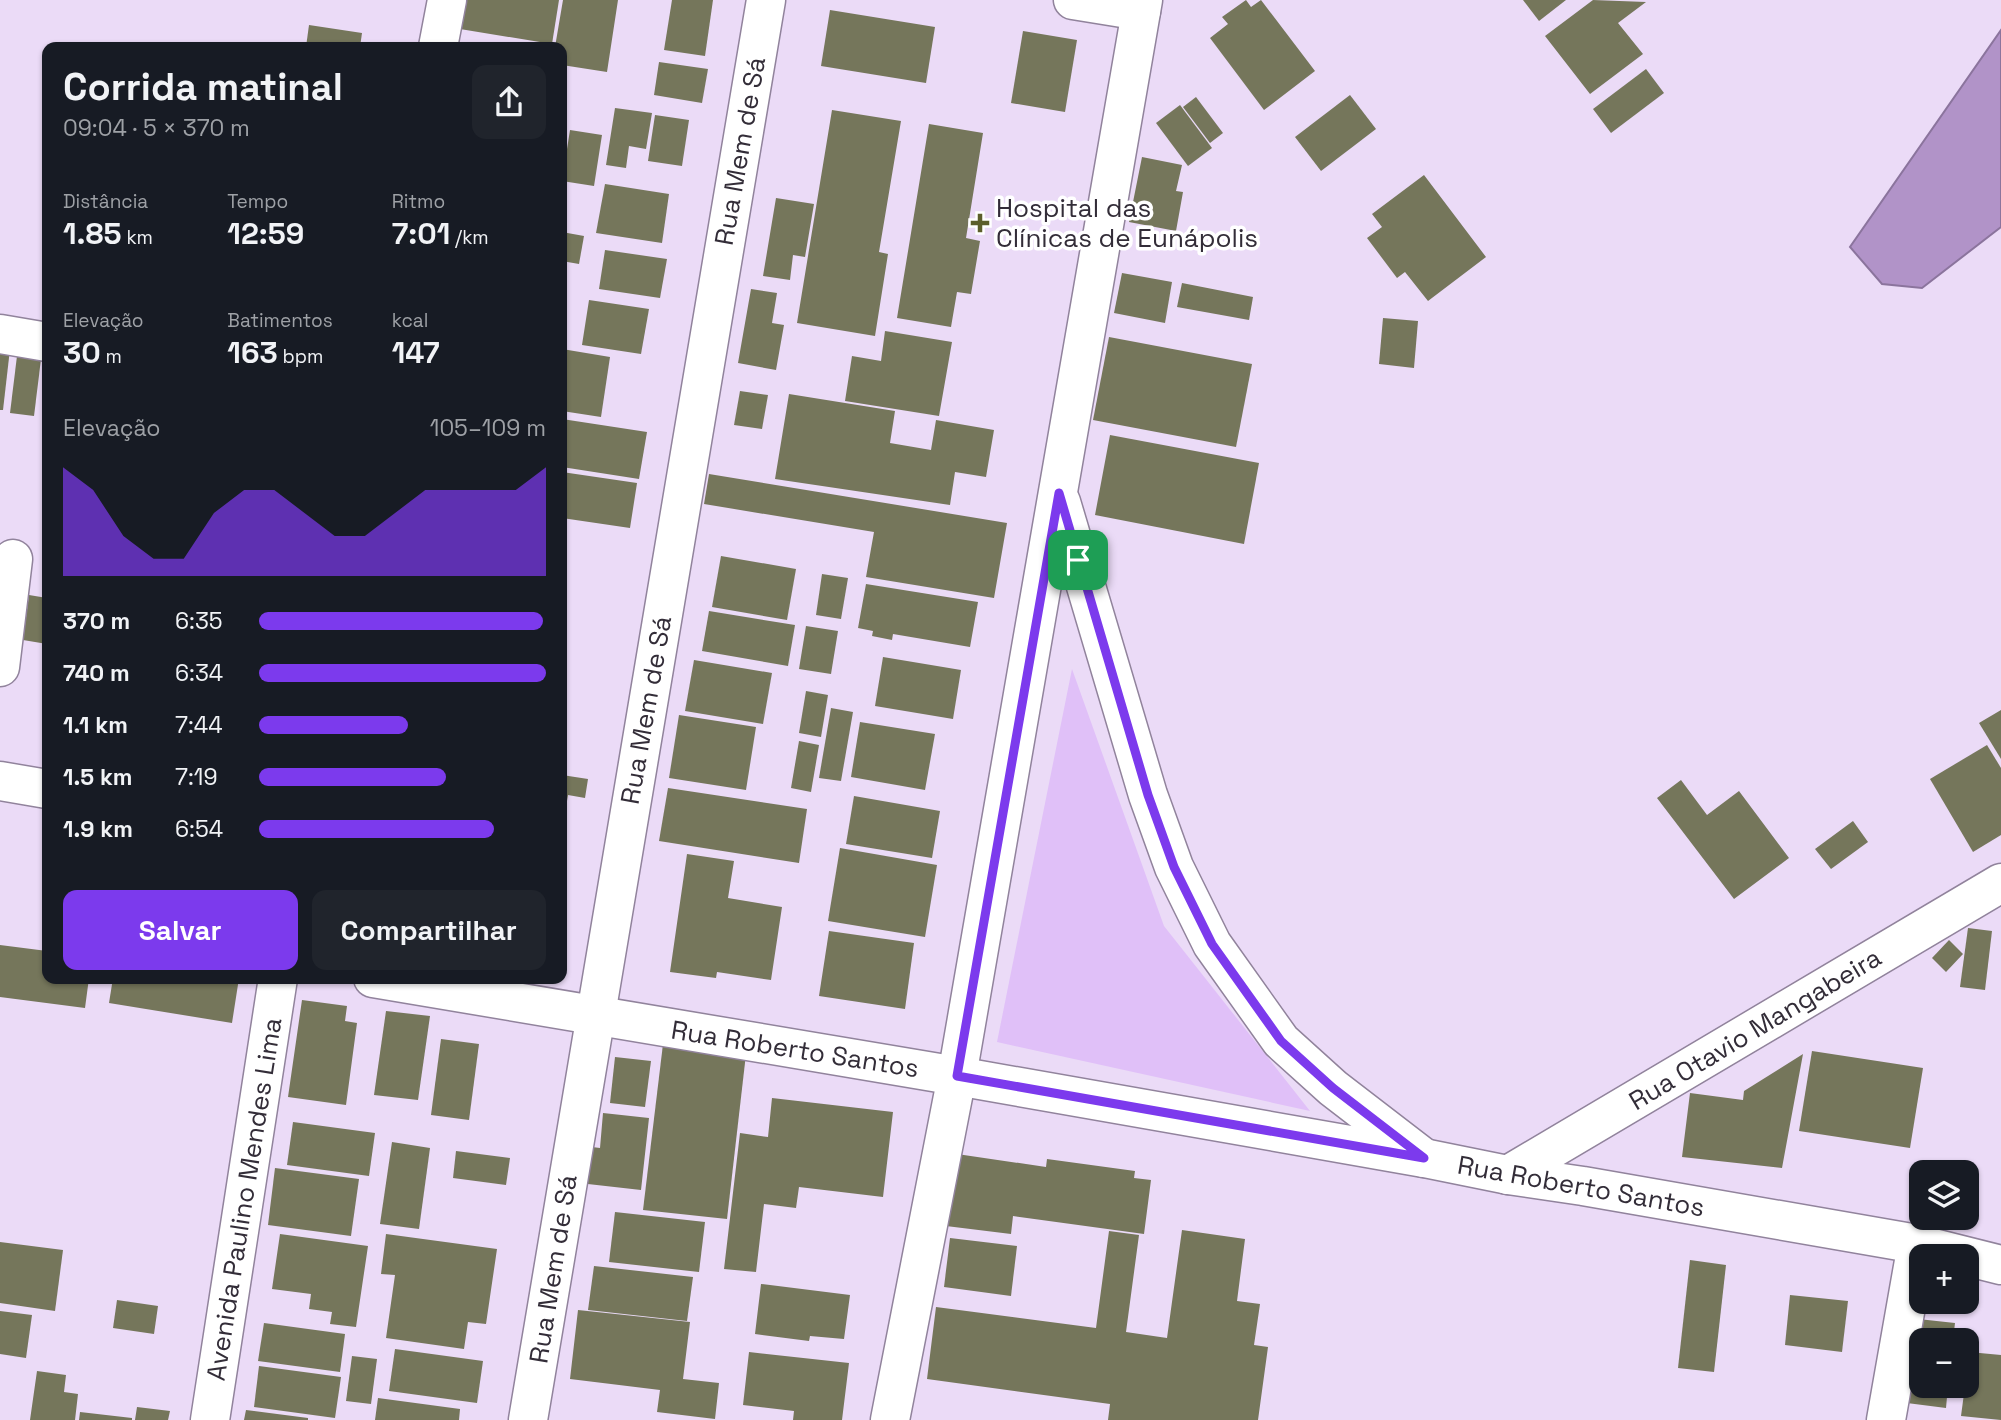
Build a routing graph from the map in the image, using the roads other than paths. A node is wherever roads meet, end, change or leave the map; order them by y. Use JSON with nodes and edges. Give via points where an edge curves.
{"nodes":[{"id":1,"x":447,"y":0,"type":"edge"},
{"id":2,"x":766,"y":0,"type":"edge"},
{"id":3,"x":1073,"y":0,"type":"edge"},
{"id":4,"x":1146,"y":4,"type":"edge"},
{"id":5,"x":439,"y":42,"type":"edge"},
{"id":6,"x":0,"y":334,"type":"edge"},
{"id":7,"x":42,"y":341,"type":"edge"},
{"id":8,"x":1059,"y":493,"type":"junction"},
{"id":9,"x":13,"y":559,"type":"dead end"},
{"id":10,"x":0,"y":667,"type":"edge"},
{"id":11,"x":0,"y":781,"type":"edge"},
{"id":12,"x":42,"y":788,"type":"edge"},
{"id":13,"x":2001,"y":883,"type":"edge"},
{"id":14,"x":277,"y":984,"type":"edge"},
{"id":15,"x":408,"y":984,"type":"edge"},
{"id":16,"x":595,"y":1016,"type":"junction"},
{"id":17,"x":957,"y":1076,"type":"junction"},
{"id":18,"x":1424,"y":1158,"type":"junction"},
{"id":19,"x":1508,"y":1175,"type":"junction"},
{"id":20,"x":1917,"y":1244,"type":"edge"},
{"id":21,"x":1979,"y":1260,"type":"edge"},
{"id":22,"x":2001,"y":1265,"type":"edge"},
{"id":23,"x":1909,"y":1289,"type":"edge"},
{"id":24,"x":210,"y":1420,"type":"edge"},
{"id":25,"x":528,"y":1420,"type":"edge"},
{"id":26,"x":890,"y":1420,"type":"edge"},
{"id":27,"x":1886,"y":1420,"type":"edge"}],
"edges":[{"from":1,"to":5,"type":"street"},
{"from":2,"to":16,"type":"street","name":"Rua Mem de Sá"},
{"from":3,"to":4,"type":"street"},
{"from":4,"to":8,"type":"street"},
{"from":6,"to":7,"type":"street"},
{"from":8,"to":17,"type":"street"},
{"from":8,"to":18,"type":"street","via":[[1148,795],[1174,867],[1212,944],[1281,1041]]},
{"from":9,"to":10,"type":"street"},
{"from":11,"to":12,"type":"street"},
{"from":13,"to":19,"type":"street","name":"Rua Otavio Mangabeira"},
{"from":14,"to":24,"type":"street","name":"Avenida Paulino Mendes Lima"},
{"from":15,"to":16,"type":"street","name":"Rua Roberto Santos"},
{"from":16,"to":17,"type":"street","name":"Rua Roberto Santos"},
{"from":16,"to":25,"type":"street","name":"Rua Mem de Sá"},
{"from":17,"to":18,"type":"street","name":"Rua Roberto Santos"},
{"from":17,"to":26,"type":"street"},
{"from":18,"to":19,"type":"street","name":"Rua Roberto Santos"},
{"from":19,"to":20,"type":"street","name":"Rua Roberto Santos"},
{"from":21,"to":22,"type":"street","name":"Rua Roberto Santos"},
{"from":23,"to":27,"type":"street"}]}
